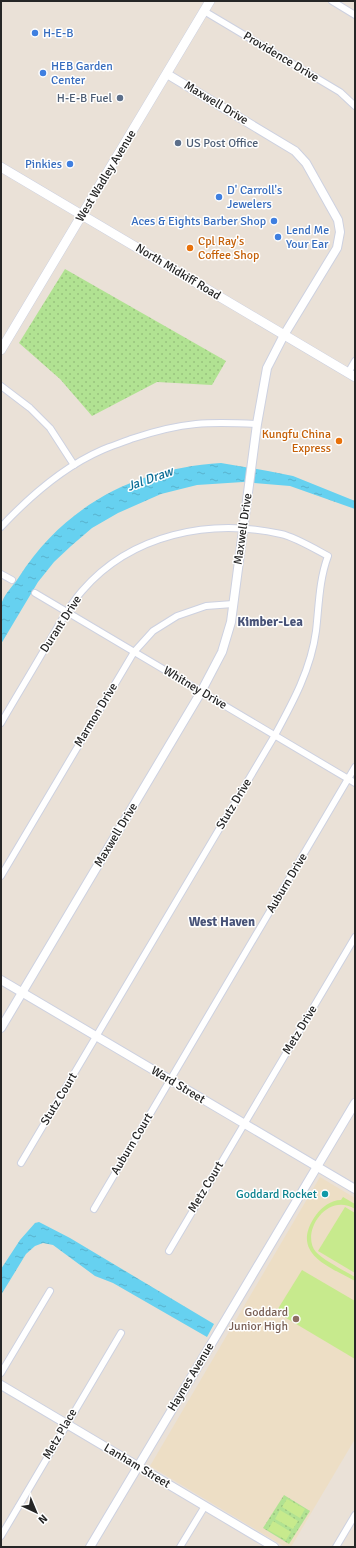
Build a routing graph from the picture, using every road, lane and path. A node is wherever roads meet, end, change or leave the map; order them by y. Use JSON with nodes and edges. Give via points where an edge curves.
{"nodes":[{"id":1,"x":210,"y":1,"type":"edge"},
{"id":2,"x":332,"y":1,"type":"edge"},
{"id":3,"x":204,"y":11,"type":"junction"},
{"id":4,"x":355,"y":15,"type":"edge"},
{"id":5,"x":167,"y":74,"type":"junction"},
{"id":6,"x":355,"y":106,"type":"edge"},
{"id":7,"x":1,"y":167,"type":"edge"},
{"id":8,"x":82,"y":216,"type":"junction"},
{"id":9,"x":284,"y":335,"type":"junction"},
{"id":10,"x":1,"y":350,"type":"edge"},
{"id":11,"x":355,"y":361,"type":"edge"},
{"id":12,"x":351,"y":375,"type":"edge"},
{"id":13,"x":1,"y":386,"type":"edge"},
{"id":14,"x":257,"y":424,"type":"junction"},
{"id":15,"x":74,"y":465,"type":"junction"},
{"id":16,"x":1,"y":527,"type":"edge"},
{"id":17,"x":243,"y":528,"type":"junction"},
{"id":18,"x":328,"y":556,"type":"joint"},
{"id":19,"x":1,"y":574,"type":"edge"},
{"id":20,"x":12,"y":580,"type":"dead end"},
{"id":21,"x":35,"y":593,"type":"dead end"},
{"id":22,"x":233,"y":604,"type":"junction"},
{"id":23,"x":67,"y":612,"type":"junction"},
{"id":24,"x":134,"y":652,"type":"junction"},
{"id":25,"x":201,"y":692,"type":"junction"},
{"id":26,"x":1,"y":723,"type":"edge"},
{"id":27,"x":275,"y":736,"type":"junction"},
{"id":28,"x":355,"y":767,"type":"edge"},
{"id":29,"x":348,"y":779,"type":"junction"},
{"id":30,"x":355,"y":783,"type":"edge"},
{"id":31,"x":1,"y":876,"type":"edge"},
{"id":32,"x":355,"y":937,"type":"edge"},
{"id":33,"x":1,"y":980,"type":"edge"},
{"id":34,"x":22,"y":993,"type":"junction"},
{"id":35,"x":1,"y":1028,"type":"edge"},
{"id":36,"x":96,"y":1036,"type":"junction"},
{"id":37,"x":170,"y":1080,"type":"junction"},
{"id":38,"x":355,"y":1103,"type":"edge"},
{"id":39,"x":244,"y":1124,"type":"junction"},
{"id":40,"x":21,"y":1163,"type":"dead end"},
{"id":41,"x":317,"y":1167,"type":"junction"},
{"id":42,"x":355,"y":1189,"type":"edge"},
{"id":43,"x":94,"y":1209,"type":"dead end"},
{"id":44,"x":169,"y":1251,"type":"dead end"},
{"id":45,"x":50,"y":1290,"type":"dead end"},
{"id":46,"x":121,"y":1333,"type":"dead end"},
{"id":47,"x":1,"y":1373,"type":"edge"},
{"id":48,"x":1,"y":1385,"type":"edge"},
{"id":49,"x":67,"y":1424,"type":"junction"},
{"id":50,"x":138,"y":1466,"type":"junction"},
{"id":51,"x":205,"y":1506,"type":"junction"},
{"id":52,"x":355,"y":1515,"type":"edge"},
{"id":53,"x":1,"y":1536,"type":"edge"},
{"id":54,"x":271,"y":1546,"type":"edge"},
{"id":55,"x":90,"y":1547,"type":"edge"},
{"id":56,"x":180,"y":1547,"type":"edge"},
{"id":57,"x":336,"y":1547,"type":"edge"}],
"edges":[{"from":1,"to":3,"type":"main road","name":"West Wadley Avenue"},
{"from":2,"to":4,"type":"street"},
{"from":3,"to":5,"type":"main road","name":"West Wadley Avenue"},
{"from":3,"to":6,"type":"street","name":"Providence Drive","via":[[340,92]]},
{"from":5,"to":8,"type":"main road","name":"West Wadley Avenue"},
{"from":5,"to":9,"type":"street","name":"Maxwell Drive","via":[[295,151],[306,163],[338,220],[340,232],[337,248]]},
{"from":7,"to":8,"type":"main road","name":"North Midkiff Road"},
{"from":8,"to":9,"type":"main road","name":"North Midkiff Road"},
{"from":8,"to":10,"type":"main road","name":"West Wadley Avenue"},
{"from":9,"to":12,"type":"main road","name":"North Midkiff Road"},
{"from":9,"to":14,"type":"street","name":"Maxwell Drive","via":[[267,368]]},
{"from":11,"to":12,"type":"street"},
{"from":13,"to":15,"type":"street","via":[[30,408],[50,428]]},
{"from":14,"to":15,"type":"street","via":[[196,424],[155,431],[102,450]]},
{"from":14,"to":17,"type":"street","name":"Maxwell Drive"},
{"from":15,"to":16,"type":"street","via":[[48,482],[21,505]]},
{"from":17,"to":18,"type":"street","name":"Durant Drive","via":[[283,534]]},
{"from":17,"to":22,"type":"street","name":"Maxwell Drive"},
{"from":17,"to":23,"type":"street","name":"Durant Drive","via":[[218,527],[186,531],[145,544],[100,573],[82,591]]},
{"from":18,"to":27,"type":"street","name":"Stutz Drive","via":[[320,581],[316,631],[310,658],[297,695]]},
{"from":19,"to":20,"type":"street"},
{"from":21,"to":23,"type":"street","name":"Whitney Drive"},
{"from":22,"to":24,"type":"street","name":"Marmon Drive","via":[[206,606],[176,616],[153,631]]},
{"from":22,"to":25,"type":"street","name":"Maxwell Drive","via":[[231,622],[222,652]]},
{"from":23,"to":24,"type":"street","name":"Whitney Drive"},
{"from":23,"to":26,"type":"street","name":"Durant Drive"},
{"from":24,"to":25,"type":"street","name":"Whitney Drive"},
{"from":24,"to":31,"type":"street","name":"Marmon Drive"},
{"from":25,"to":27,"type":"street","name":"Whitney Drive"},
{"from":25,"to":34,"type":"street","name":"Maxwell Drive"},
{"from":27,"to":29,"type":"street","name":"Whitney Drive"},
{"from":27,"to":36,"type":"street","name":"Stutz Drive"},
{"from":28,"to":29,"type":"street","name":"Auburn Drive"},
{"from":29,"to":30,"type":"street","name":"Whitney Drive"},
{"from":29,"to":37,"type":"street","name":"Auburn Drive"},
{"from":32,"to":39,"type":"street","name":"Metz Drive"},
{"from":33,"to":34,"type":"street","name":"Ward Street"},
{"from":34,"to":35,"type":"street","name":"Maxwell Drive"},
{"from":34,"to":36,"type":"street","name":"Ward Street"},
{"from":36,"to":37,"type":"street","name":"Ward Street"},
{"from":36,"to":40,"type":"street","name":"Stutz Court"},
{"from":37,"to":39,"type":"street","name":"Ward Street"},
{"from":37,"to":43,"type":"street","name":"Auburn Court"},
{"from":38,"to":41,"type":"street","name":"Haynes Avenue"},
{"from":39,"to":41,"type":"street","name":"Ward Street"},
{"from":39,"to":44,"type":"street","name":"Metz Court"},
{"from":41,"to":42,"type":"street","name":"Ward Street"},
{"from":41,"to":50,"type":"street","name":"Haynes Avenue"},
{"from":45,"to":47,"type":"street"},
{"from":46,"to":49,"type":"street","name":"Metz Place"},
{"from":48,"to":49,"type":"street","name":"Lanham Street"},
{"from":49,"to":50,"type":"street","name":"Lanham Street"},
{"from":49,"to":53,"type":"street","name":"Metz Place"},
{"from":50,"to":51,"type":"street","name":"Lanham Street"},
{"from":50,"to":55,"type":"street","name":"Haynes Avenue"},
{"from":51,"to":54,"type":"street","name":"Lanham Street"},
{"from":51,"to":56,"type":"street"},
{"from":52,"to":57,"type":"street"}]}
